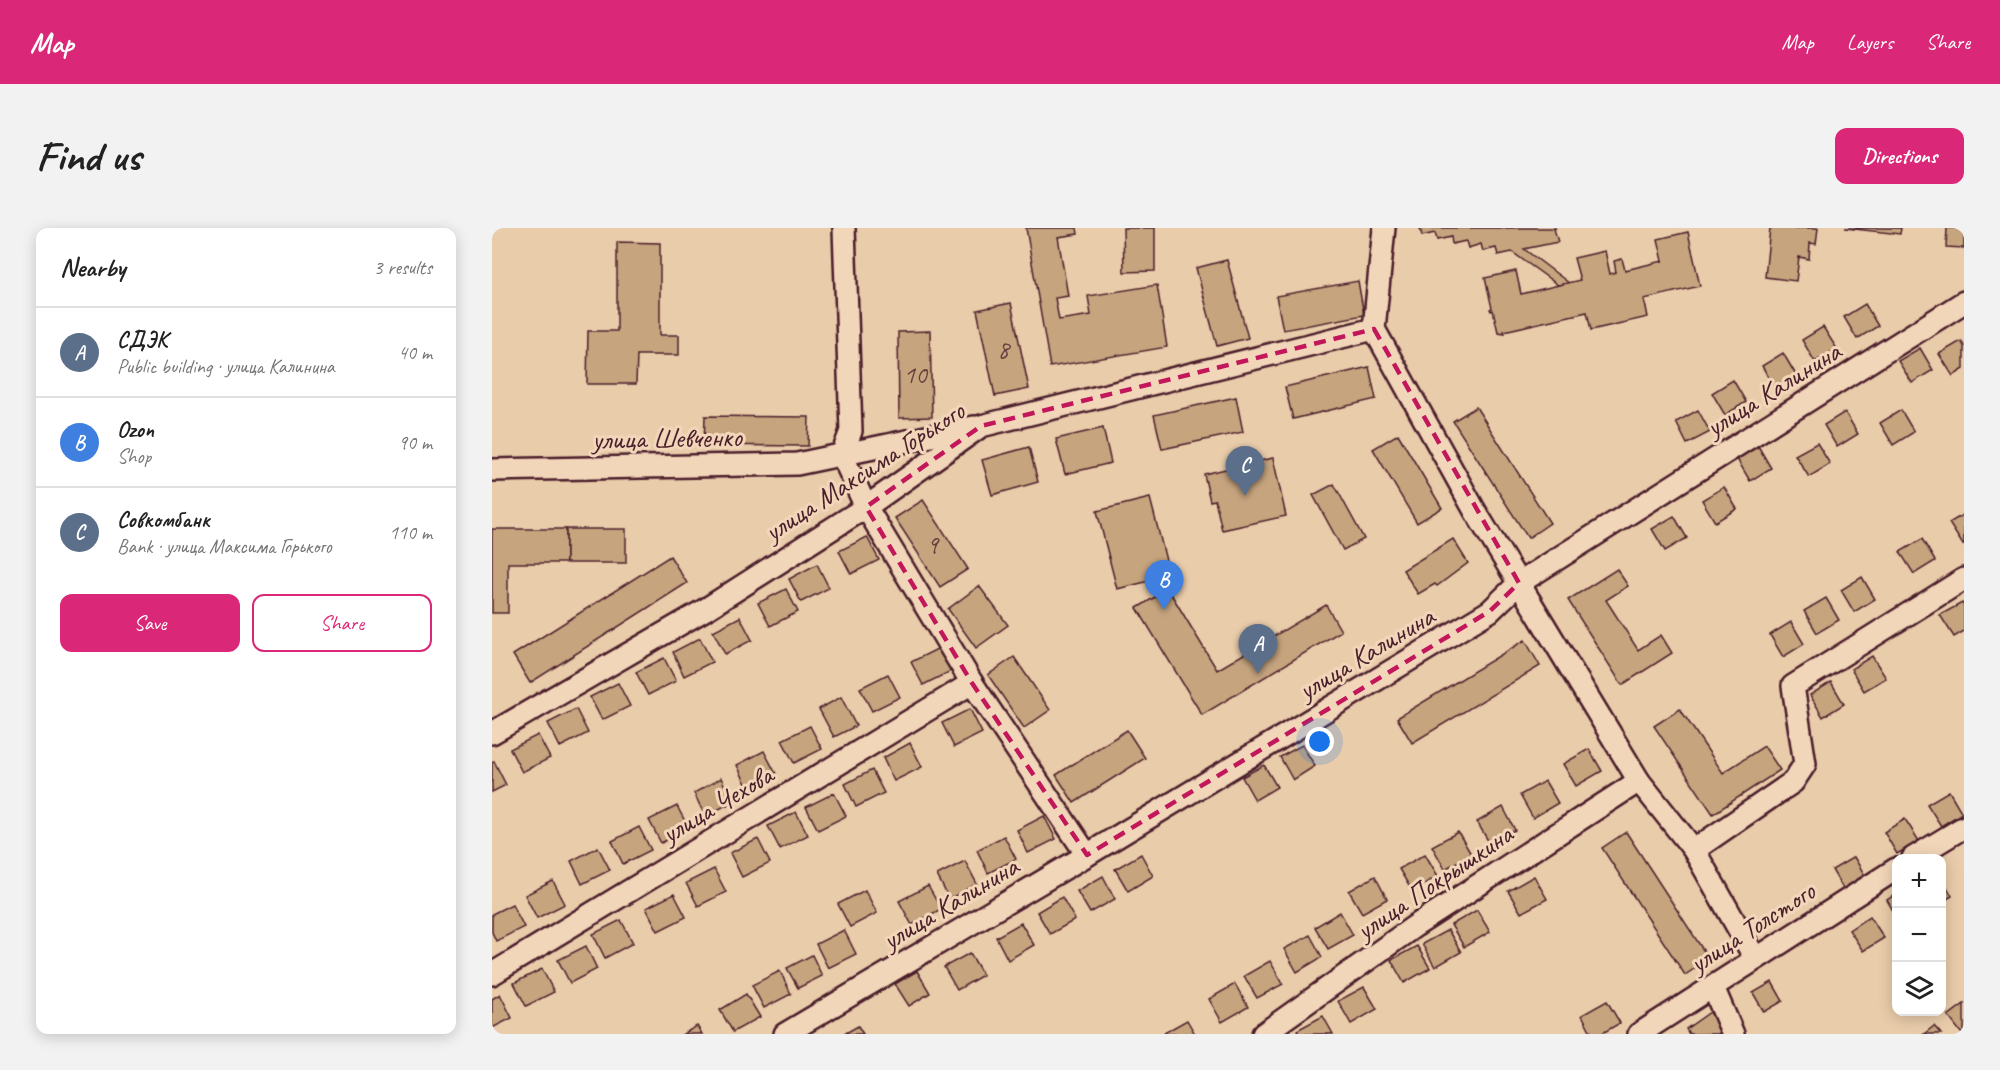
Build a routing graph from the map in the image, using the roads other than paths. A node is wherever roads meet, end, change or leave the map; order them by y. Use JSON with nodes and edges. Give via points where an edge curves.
{"nodes":[{"id":1,"x":844,"y":228,"type":"edge"},
{"id":2,"x":1384,"y":228,"type":"edge"},
{"id":3,"x":1964,"y":302,"type":"edge"},
{"id":4,"x":1374,"y":329,"type":"junction"},
{"id":5,"x":981,"y":426,"type":"junction"},
{"id":6,"x":842,"y":455,"type":"junction"},
{"id":7,"x":492,"y":470,"type":"edge"},
{"id":8,"x":867,"y":507,"type":"junction"},
{"id":9,"x":1964,"y":579,"type":"edge"},
{"id":10,"x":1519,"y":583,"type":"junction"},
{"id":11,"x":972,"y":683,"type":"junction"},
{"id":12,"x":492,"y":733,"type":"edge"},
{"id":13,"x":1639,"y":781,"type":"junction"},
{"id":14,"x":1964,"y":826,"type":"edge"},
{"id":15,"x":1694,"y":850,"type":"junction"},
{"id":16,"x":1919,"y":854,"type":"edge"},
{"id":17,"x":1087,"y":855,"type":"junction"},
{"id":18,"x":1892,"y":872,"type":"edge"},
{"id":19,"x":1755,"y":958,"type":"junction"},
{"id":20,"x":492,"y":974,"type":"edge"},
{"id":21,"x":1713,"y":987,"type":"junction"},
{"id":22,"x":811,"y":1027,"type":"edge"},
{"id":23,"x":785,"y":1034,"type":"edge"},
{"id":24,"x":1263,"y":1034,"type":"edge"},
{"id":25,"x":1639,"y":1034,"type":"edge"},
{"id":26,"x":1733,"y":1034,"type":"edge"}],
"edges":[{"from":1,"to":6,"type":"street","via":[[851,431]]},
{"from":2,"to":4,"type":"street"},
{"from":3,"to":10,"type":"street","name":"улица Калинина"},
{"from":4,"to":5,"type":"street","name":"улица Максима Горького"},
{"from":4,"to":10,"type":"street"},
{"from":5,"to":6,"type":"street","name":"улица Шевченко"},
{"from":5,"to":8,"type":"street","name":"улица Максима Горького"},
{"from":6,"to":7,"type":"street","name":"улица Шевченко","via":[[797,464]]},
{"from":6,"to":8,"type":"street"},
{"from":8,"to":11,"type":"street"},
{"from":8,"to":12,"type":"street","name":"улица Максима Горького","via":[[706,609]]},
{"from":9,"to":15,"type":"street","via":[[1793,686],[1805,764],[1793,782]]},
{"from":10,"to":13,"type":"street"},
{"from":10,"to":17,"type":"street","name":"улица Калинина","via":[[1490,611]]},
{"from":11,"to":17,"type":"street"},
{"from":11,"to":20,"type":"street","name":"улица Чехова"},
{"from":13,"to":15,"type":"street"},
{"from":13,"to":24,"type":"street","name":"улица Покрышкина","via":[[1416,926]]},
{"from":14,"to":16,"type":"street"},
{"from":15,"to":19,"type":"street"},
{"from":17,"to":22,"type":"street","name":"улица Калинина"},
{"from":18,"to":19,"type":"street","name":"улица Толстого"},
{"from":19,"to":21,"type":"street","name":"улица Толстого"},
{"from":21,"to":25,"type":"street","name":"улица Толстого"},
{"from":21,"to":26,"type":"street"},
{"from":22,"to":23,"type":"street","name":"улица Калинина"}]}
